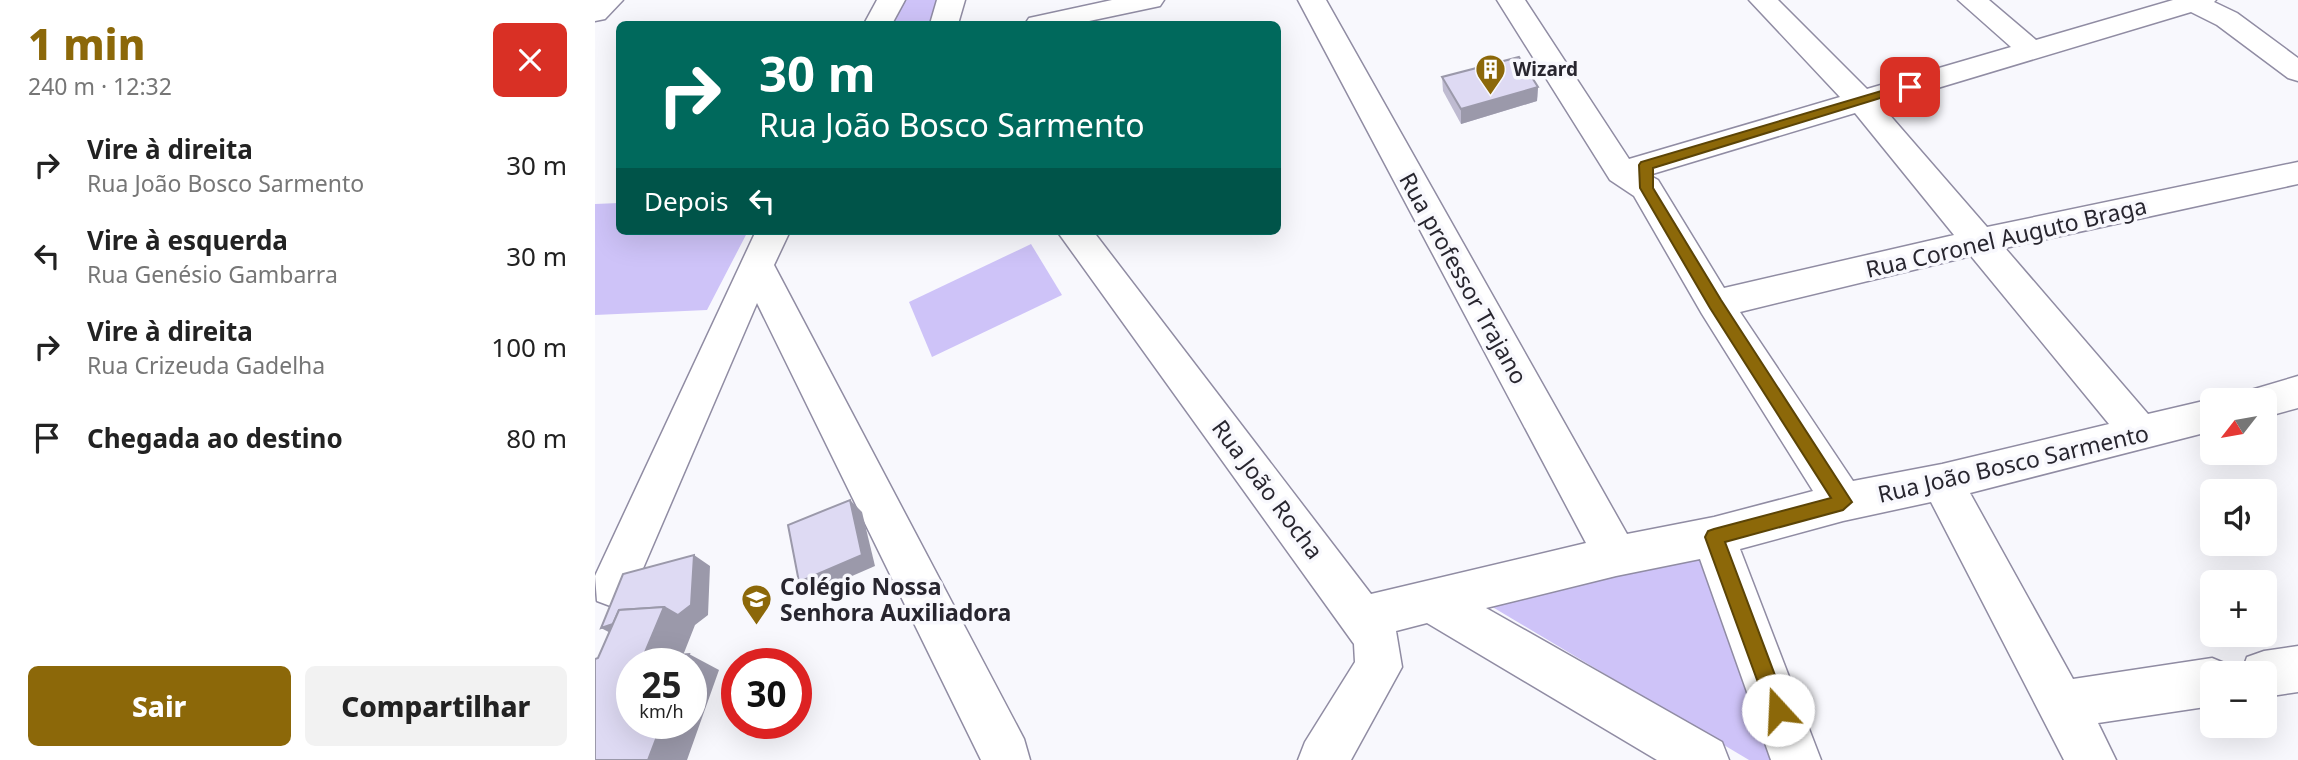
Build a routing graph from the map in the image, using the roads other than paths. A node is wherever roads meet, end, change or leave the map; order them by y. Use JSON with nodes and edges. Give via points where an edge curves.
{"nodes":[{"id":1,"x":951,"y":0,"type":"edge"},
{"id":2,"x":1150,"y":0,"type":"edge"},
{"id":3,"x":1312,"y":0,"type":"edge"},
{"id":4,"x":1511,"y":0,"type":"edge"},
{"id":5,"x":1536,"y":0,"type":"edge"},
{"id":6,"x":1763,"y":0,"type":"edge"},
{"id":7,"x":1972,"y":0,"type":"edge"},
{"id":8,"x":2140,"y":0,"type":"edge"},
{"id":9,"x":2204,"y":5,"type":"edge"},
{"id":10,"x":945,"y":21,"type":"edge"},
{"id":11,"x":1053,"y":21,"type":"edge"},
{"id":12,"x":2024,"y":44,"type":"junction"},
{"id":13,"x":2298,"y":72,"type":"edge"},
{"id":14,"x":1856,"y":96,"type":"junction"},
{"id":15,"x":1632,"y":166,"type":"junction"},
{"id":16,"x":2298,"y":173,"type":"edge"},
{"id":17,"x":1077,"y":235,"type":"edge"},
{"id":18,"x":1980,"y":240,"type":"junction"},
{"id":19,"x":764,"y":248,"type":"edge"},
{"id":20,"x":1715,"y":304,"type":"junction"},
{"id":21,"x":2298,"y":392,"type":"edge"},
{"id":22,"x":2277,"y":398,"type":"edge"},
{"id":23,"x":2200,"y":418,"type":"edge"},
{"id":24,"x":2141,"y":434,"type":"junction"},
{"id":25,"x":1942,"y":482,"type":"junction"},
{"id":26,"x":1843,"y":502,"type":"junction"},
{"id":27,"x":1714,"y":537,"type":"junction"},
{"id":28,"x":1616,"y":556,"type":"junction"},
{"id":29,"x":613,"y":586,"type":"dead end"},
{"id":30,"x":1433,"y":602,"type":"junction"},
{"id":31,"x":1364,"y":617,"type":"junction"},
{"id":32,"x":2298,"y":668,"type":"edge"},
{"id":33,"x":2277,"y":672,"type":"edge"},
{"id":34,"x":2200,"y":683,"type":"edge"},
{"id":35,"x":2063,"y":704,"type":"junction"},
{"id":36,"x":1006,"y":757,"type":"dead end"},
{"id":37,"x":1323,"y":760,"type":"edge"},
{"id":38,"x":1704,"y":760,"type":"edge"},
{"id":39,"x":1796,"y":760,"type":"edge"},
{"id":40,"x":2091,"y":760,"type":"edge"}],
"edges":[{"from":1,"to":10,"type":"street"},
{"from":2,"to":11,"type":"street"},
{"from":3,"to":28,"type":"street","name":"Rua professor Trajano"},
{"from":4,"to":15,"type":"street"},
{"from":5,"to":15,"type":"street"},
{"from":6,"to":14,"type":"street"},
{"from":7,"to":12,"type":"street"},
{"from":8,"to":12,"type":"street"},
{"from":9,"to":12,"type":"street"},
{"from":9,"to":13,"type":"street"},
{"from":12,"to":14,"type":"street"},
{"from":14,"to":15,"type":"street"},
{"from":14,"to":18,"type":"street"},
{"from":15,"to":20,"type":"street"},
{"from":16,"to":18,"type":"street","name":"Rua Coronel Auguto Braga"},
{"from":17,"to":31,"type":"street","name":"Rua João Rocha"},
{"from":18,"to":20,"type":"street","name":"Rua Coronel Auguto Braga"},
{"from":18,"to":24,"type":"street"},
{"from":19,"to":29,"type":"street"},
{"from":19,"to":36,"type":"street"},
{"from":20,"to":26,"type":"street"},
{"from":21,"to":22,"type":"street"},
{"from":23,"to":24,"type":"street","name":"Rua João Bosco Sarmento"},
{"from":24,"to":25,"type":"street","name":"Rua João Bosco Sarmento"},
{"from":25,"to":26,"type":"street","name":"Rua João Bosco Sarmento"},
{"from":25,"to":35,"type":"street"},
{"from":26,"to":27,"type":"street","name":"Rua João Bosco Sarmento"},
{"from":27,"to":28,"type":"street","name":"Rua João Bosco Sarmento"},
{"from":27,"to":39,"type":"street"},
{"from":28,"to":30,"type":"street","name":"Rua João Bosco Sarmento"},
{"from":30,"to":31,"type":"street","name":"Rua João Bosco Sarmento"},
{"from":30,"to":38,"type":"street"},
{"from":31,"to":37,"type":"street","name":"Rua João Rocha","via":[[1376,637],[1379,667]]},
{"from":32,"to":33,"type":"street"},
{"from":34,"to":35,"type":"street"},
{"from":35,"to":40,"type":"street"}]}
